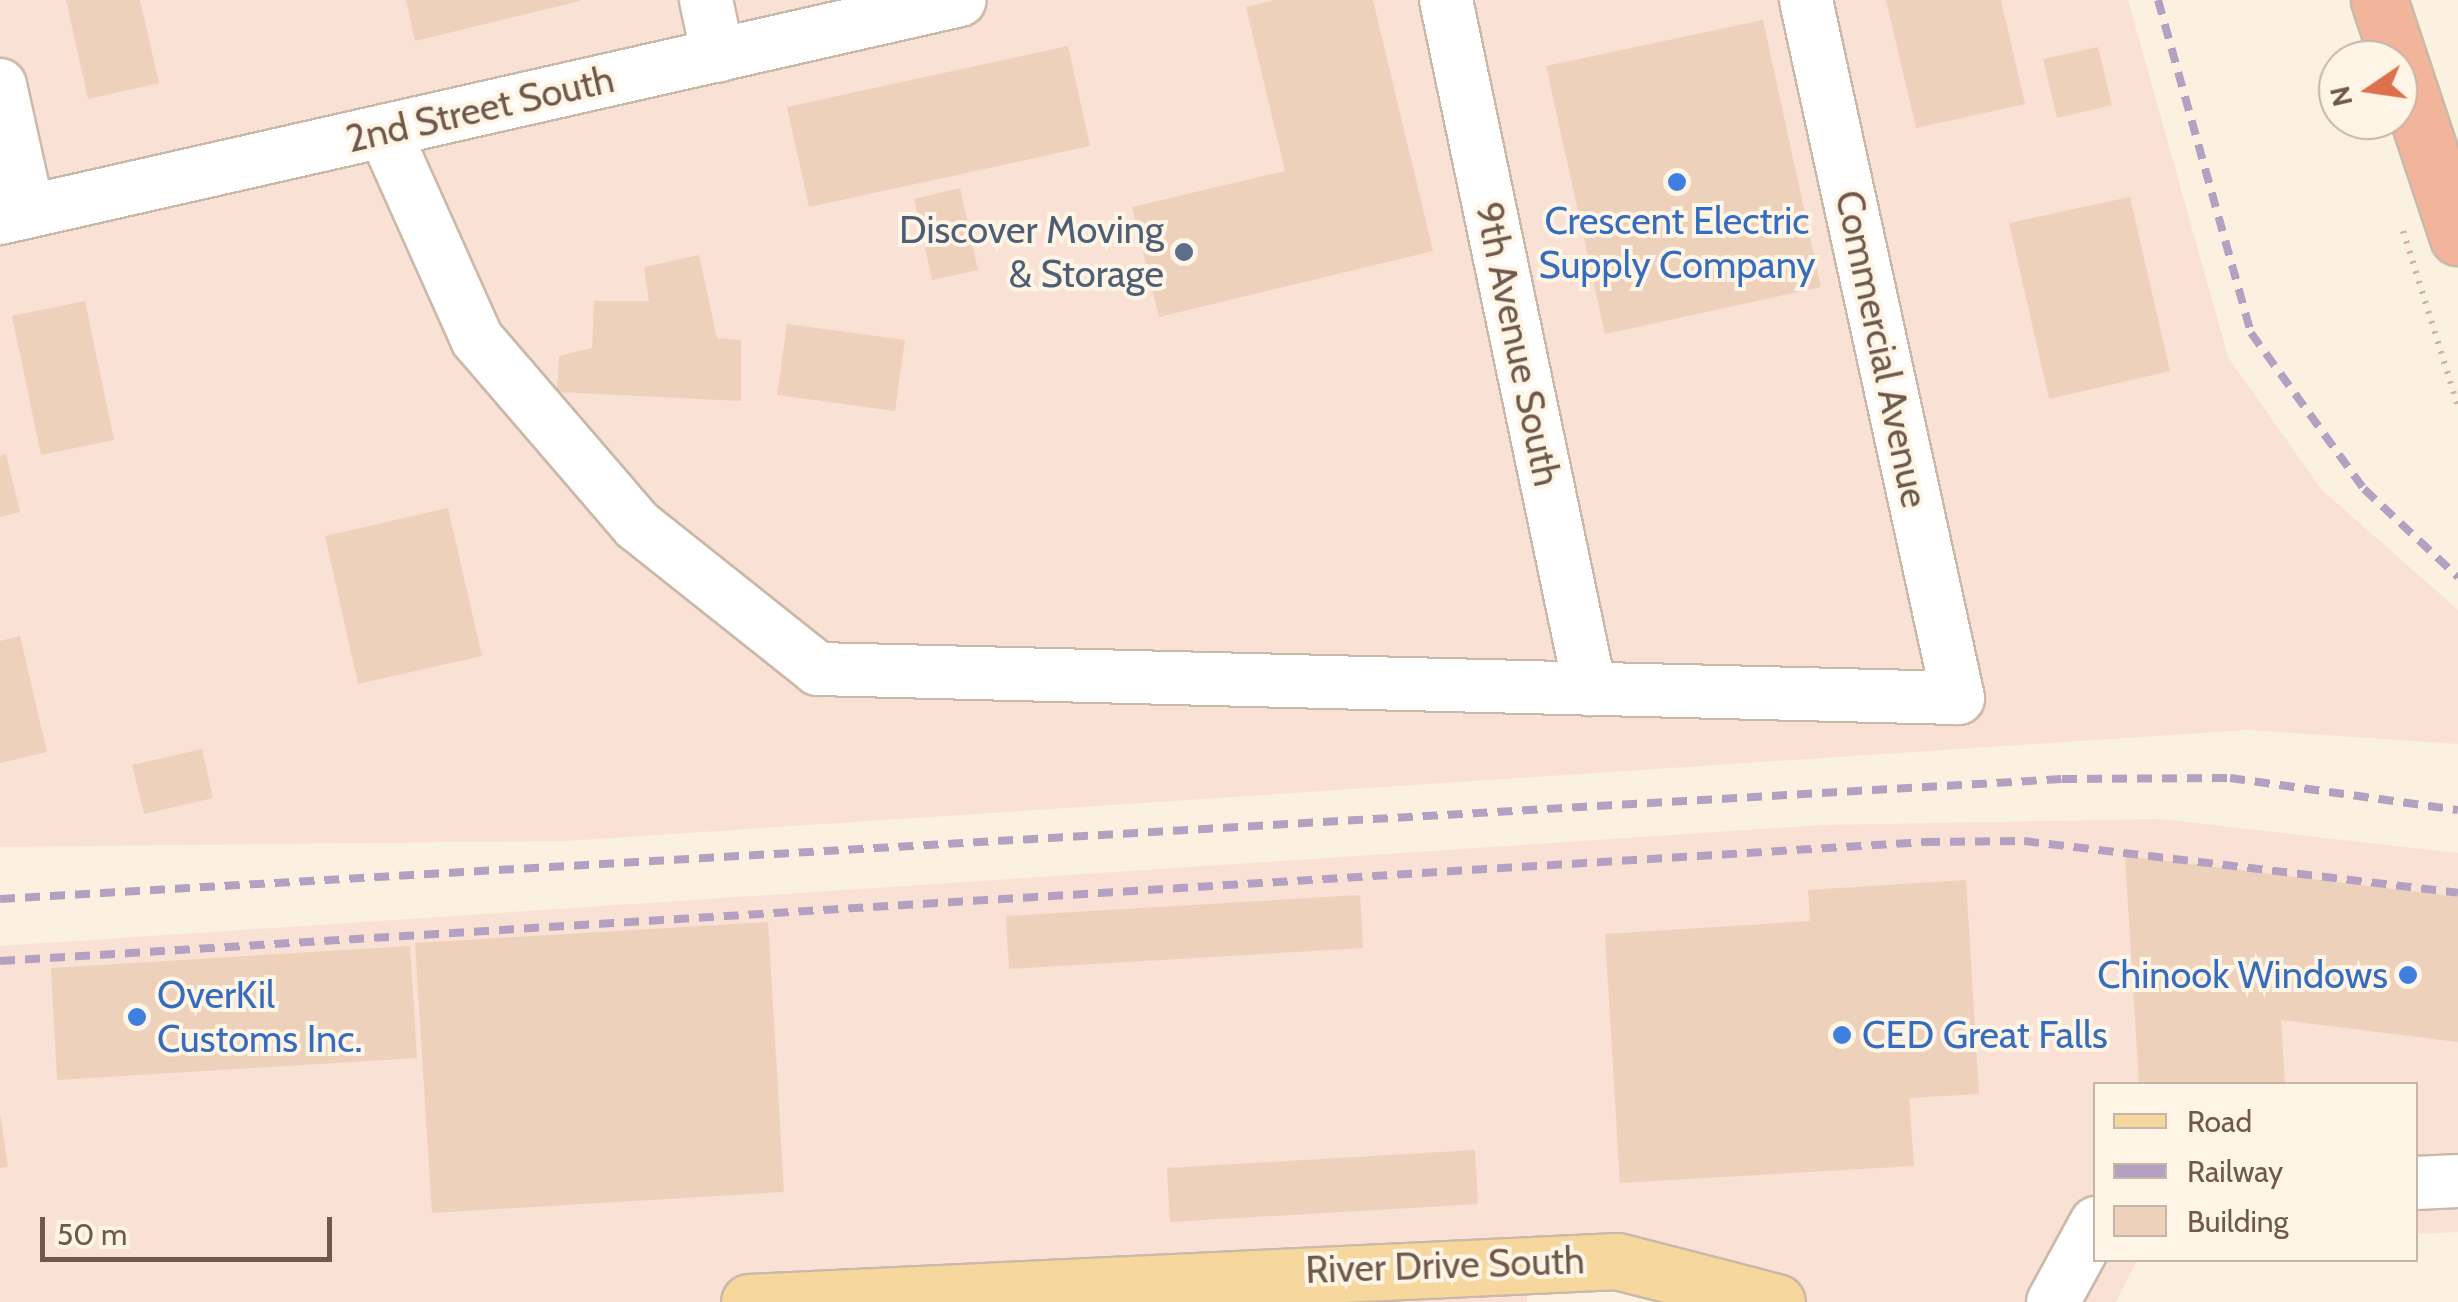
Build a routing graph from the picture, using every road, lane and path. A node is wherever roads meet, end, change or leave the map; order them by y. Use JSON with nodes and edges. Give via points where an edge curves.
{"nodes":[{"id":1,"x":706,"y":0,"type":"edge"},
{"id":2,"x":960,"y":0,"type":"edge"},
{"id":3,"x":1446,"y":0,"type":"edge"},
{"id":4,"x":1806,"y":0,"type":"edge"},
{"id":5,"x":2379,"y":0,"type":"edge"},
{"id":6,"x":718,"y":56,"type":"junction"},
{"id":7,"x":0,"y":85,"type":"edge"},
{"id":8,"x":384,"y":131,"type":"junction"},
{"id":9,"x":14,"y":214,"type":"edge"},
{"id":10,"x":2400,"y":224,"type":"dead end"},
{"id":11,"x":2458,"y":237,"type":"edge"},
{"id":12,"x":2458,"y":406,"type":"edge"},
{"id":13,"x":1590,"y":689,"type":"junction"},
{"id":14,"x":2458,"y":1181,"type":"edge"},
{"id":15,"x":2418,"y":1183,"type":"edge"},
{"id":16,"x":2093,"y":1229,"type":"edge"},
{"id":17,"x":748,"y":1302,"type":"edge"},
{"id":18,"x":1777,"y":1302,"type":"edge"},
{"id":19,"x":2053,"y":1302,"type":"edge"}],
"edges":[{"from":1,"to":6,"type":"street"},
{"from":2,"to":6,"type":"street","name":"2nd Street South"},
{"from":3,"to":13,"type":"street","name":"9th Avenue South"},
{"from":4,"to":13,"type":"street","name":"Commercial Avenue","via":[[1958,698]]},
{"from":5,"to":11,"type":"highway"},
{"from":6,"to":8,"type":"street","name":"2nd Street South"},
{"from":7,"to":9,"type":"street"},
{"from":8,"to":9,"type":"street","name":"2nd Street South"},
{"from":8,"to":13,"type":"street","via":[[477,339],[637,525],[818,669]]},
{"from":10,"to":12,"type":"path"},
{"from":14,"to":15,"type":"street"},
{"from":16,"to":19,"type":"street"},
{"from":17,"to":18,"type":"main road","name":"River Drive South","via":[[1617,1260]]}]}
